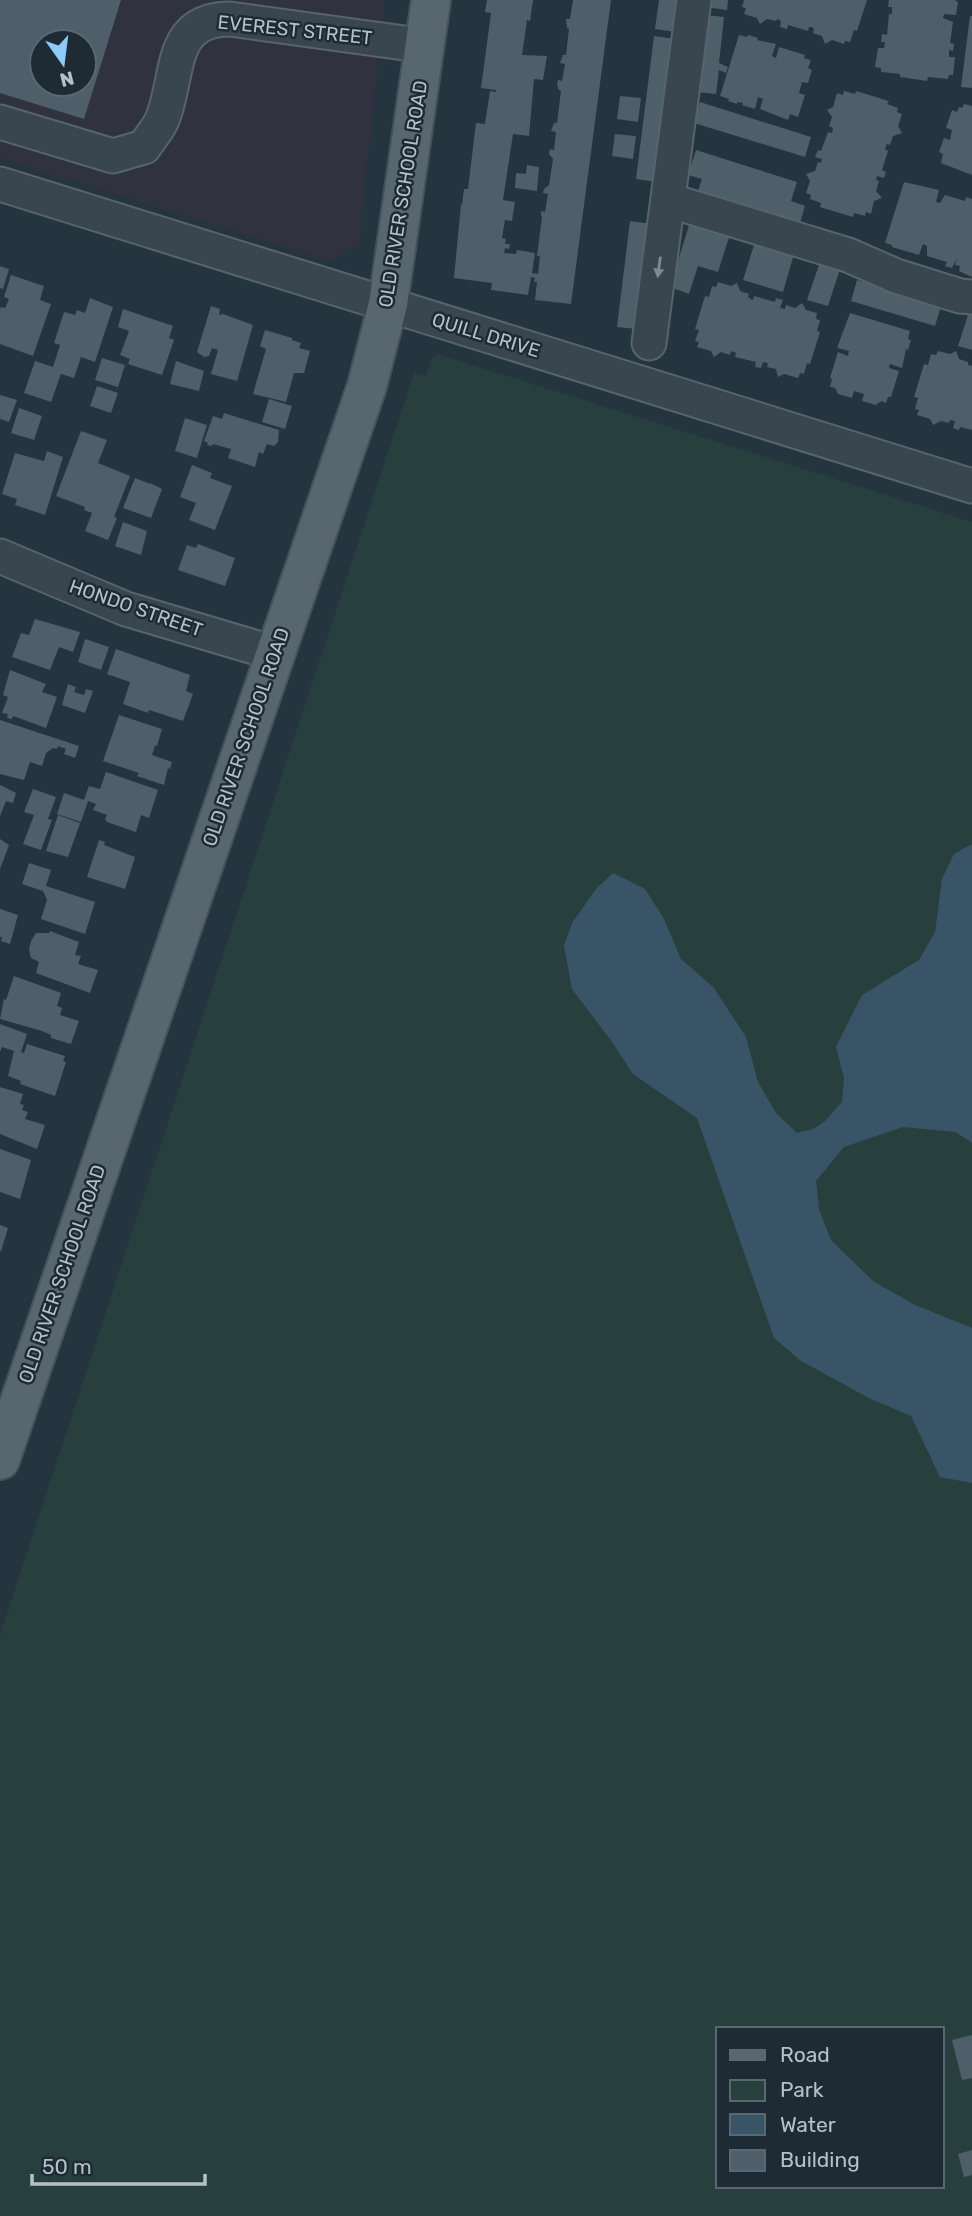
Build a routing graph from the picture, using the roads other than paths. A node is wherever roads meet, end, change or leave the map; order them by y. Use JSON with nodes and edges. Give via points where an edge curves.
{"nodes":[{"id":1,"x":431,"y":0,"type":"edge"},
{"id":2,"x":694,"y":0,"type":"edge"},
{"id":3,"x":195,"y":12,"type":"edge"},
{"id":4,"x":426,"y":46,"type":"junction"},
{"id":5,"x":0,"y":122,"type":"edge"},
{"id":6,"x":0,"y":184,"type":"edge"},
{"id":7,"x":668,"y":200,"type":"junction"},
{"id":8,"x":972,"y":297,"type":"edge"},
{"id":9,"x":388,"y":304,"type":"junction"},
{"id":10,"x":649,"y":343,"type":"dead end"},
{"id":11,"x":972,"y":486,"type":"edge"},
{"id":12,"x":0,"y":556,"type":"edge"},
{"id":13,"x":274,"y":653,"type":"junction"},
{"id":14,"x":0,"y":1460,"type":"edge"}],
"edges":[{"from":1,"to":4,"type":"main road","name":"OLD RIVER SCHOOL ROAD"},
{"from":2,"to":7,"type":"street"},
{"from":3,"to":4,"type":"street","name":"EVEREST STREET","via":[[215,19]]},
{"from":3,"to":5,"type":"street","name":"EVEREST STREET","via":[[162,120],[144,147],[113,156]]},
{"from":4,"to":9,"type":"main road","name":"OLD RIVER SCHOOL ROAD"},
{"from":6,"to":9,"type":"street","name":"QUILL DRIVE"},
{"from":7,"to":8,"type":"street"},
{"from":7,"to":10,"type":"street","one_way":true},
{"from":9,"to":11,"type":"street","name":"QUILL DRIVE"},
{"from":9,"to":13,"type":"main road","name":"OLD RIVER SCHOOL ROAD","via":[[367,386]]},
{"from":12,"to":13,"type":"street","name":"HONDO STREET","via":[[127,608]]},
{"from":13,"to":14,"type":"main road","name":"OLD RIVER SCHOOL ROAD"}]}
